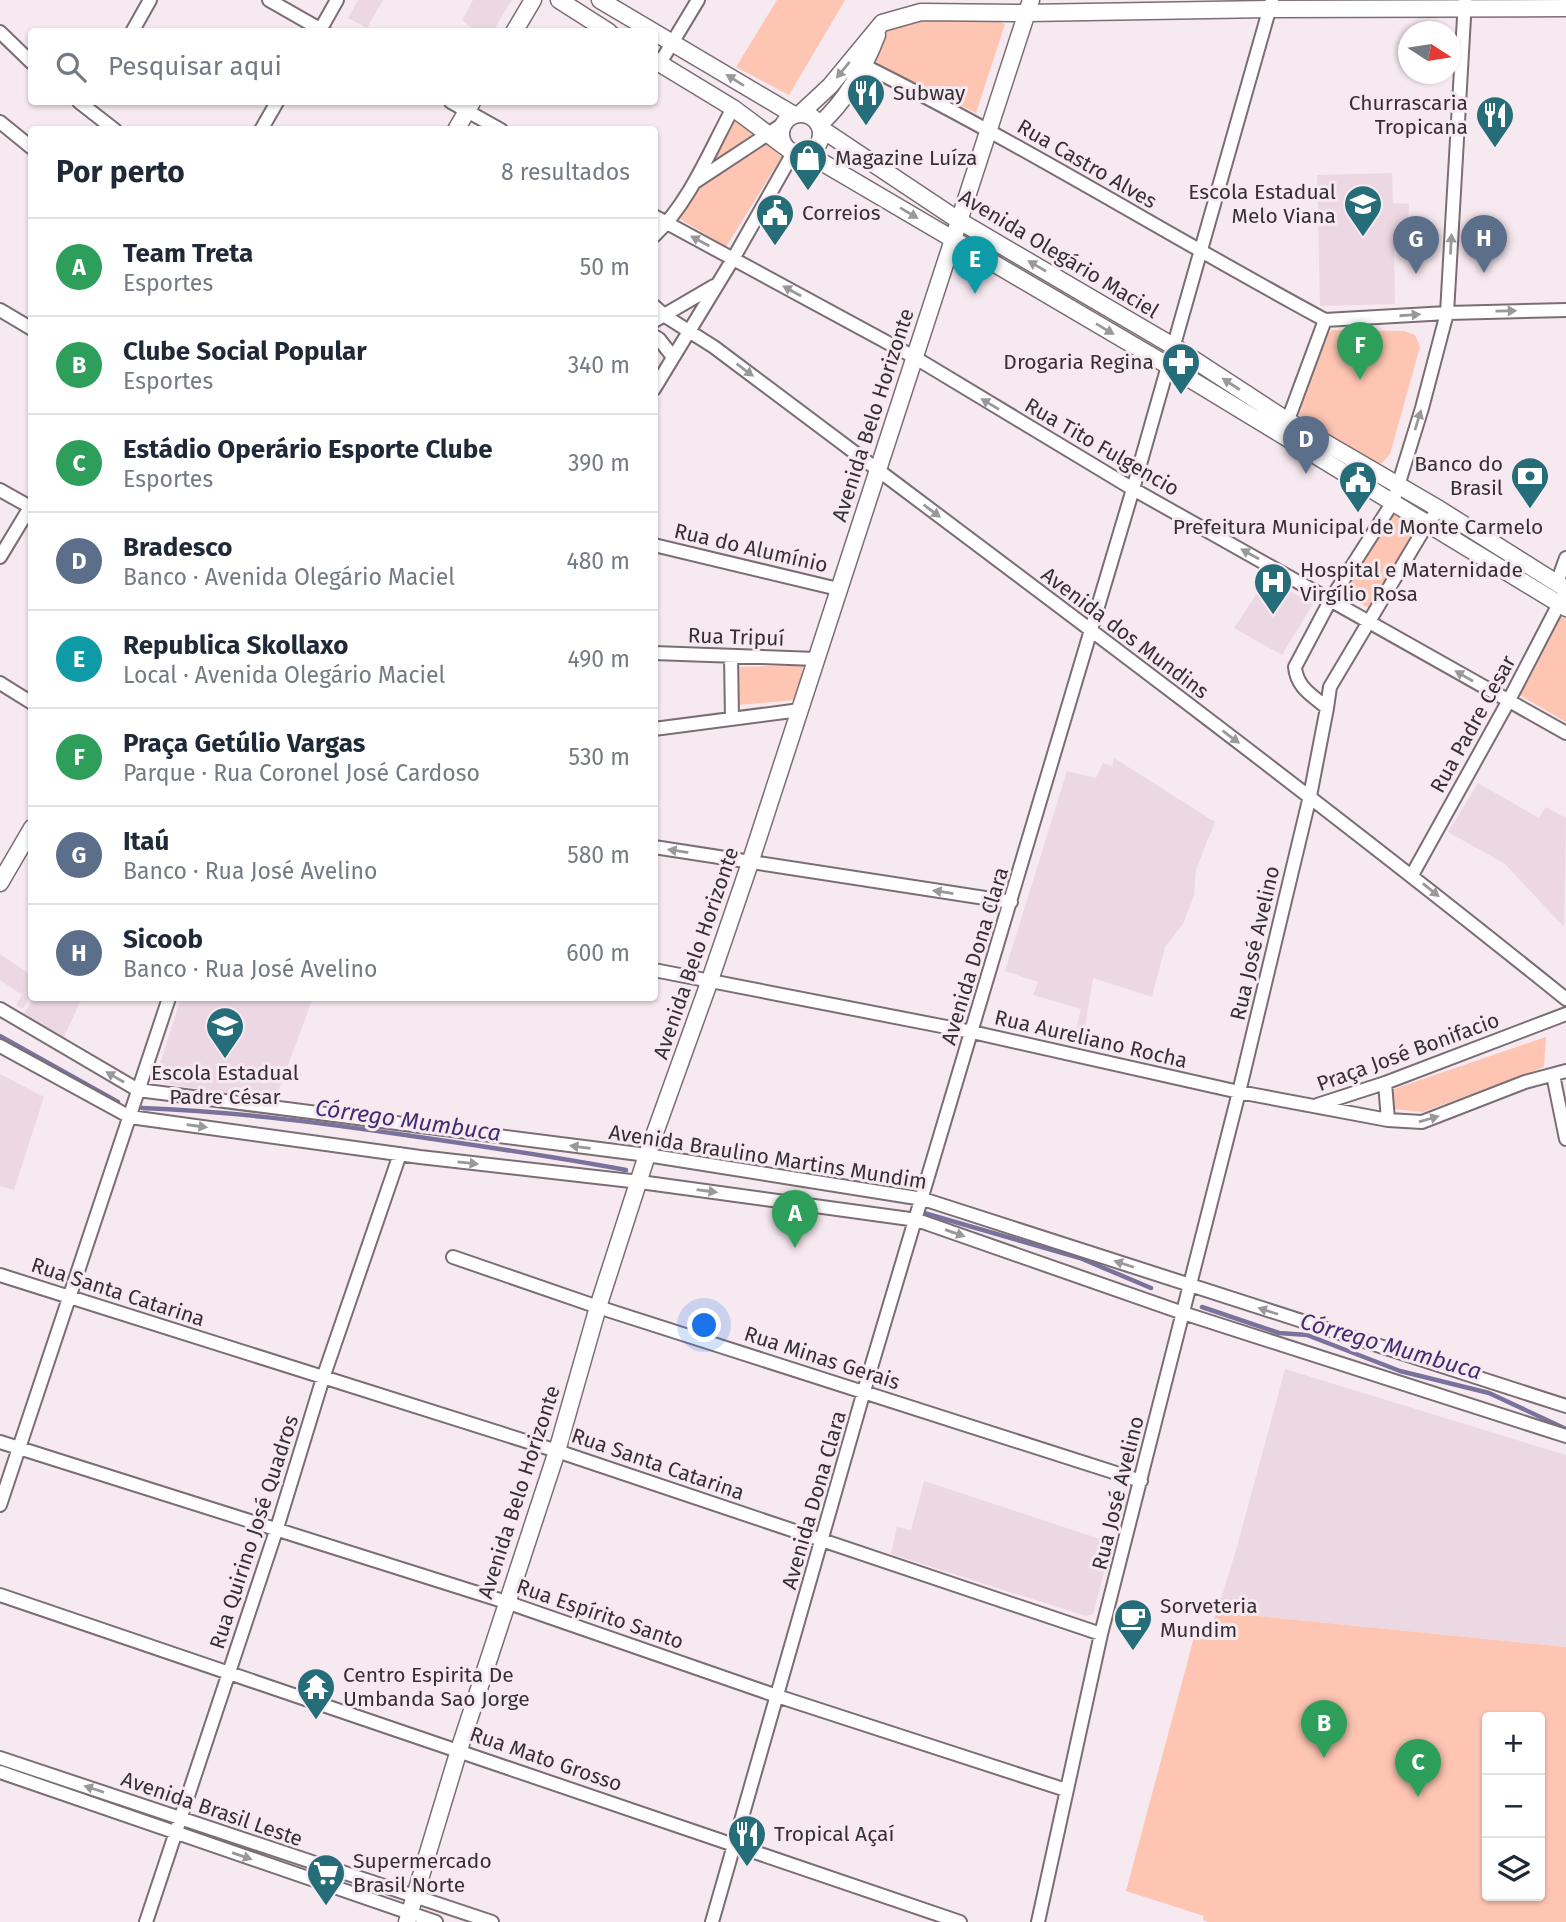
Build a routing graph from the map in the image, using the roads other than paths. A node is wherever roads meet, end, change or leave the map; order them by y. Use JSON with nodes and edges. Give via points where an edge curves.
{"nodes":[{"id":1,"x":150,"y":0,"type":"edge"},
{"id":2,"x":269,"y":0,"type":"edge"},
{"id":3,"x":337,"y":0,"type":"edge"},
{"id":4,"x":533,"y":0,"type":"edge"},
{"id":5,"x":559,"y":0,"type":"edge"},
{"id":6,"x":600,"y":0,"type":"edge"},
{"id":7,"x":698,"y":0,"type":"edge"},
{"id":8,"x":1270,"y":4,"type":"edge"},
{"id":9,"x":1464,"y":4,"type":"edge"},
{"id":10,"x":1514,"y":4,"type":"edge"},
{"id":11,"x":1029,"y":7,"type":"edge"},
{"id":12,"x":1566,"y":8,"type":"edge"},
{"id":13,"x":882,"y":23,"type":"junction"},
{"id":14,"x":134,"y":28,"type":"edge"},
{"id":15,"x":316,"y":28,"type":"edge"},
{"id":16,"x":323,"y":28,"type":"edge"},
{"id":17,"x":516,"y":28,"type":"edge"},
{"id":18,"x":603,"y":28,"type":"edge"},
{"id":19,"x":649,"y":28,"type":"edge"},
{"id":20,"x":0,"y":32,"type":"edge"},
{"id":21,"x":658,"y":33,"type":"edge"},
{"id":22,"x":673,"y":42,"type":"junction"},
{"id":23,"x":28,"y":59,"type":"edge"},
{"id":24,"x":658,"y":61,"type":"edge"},
{"id":25,"x":658,"y":63,"type":"edge"},
{"id":26,"x":865,"y":66,"type":"junction"},
{"id":27,"x":87,"y":105,"type":"edge"},
{"id":28,"x":275,"y":105,"type":"edge"},
{"id":29,"x":470,"y":106,"type":"edge"},
{"id":30,"x":733,"y":108,"type":"junction"},
{"id":31,"x":793,"y":117,"type":"junction"},
{"id":32,"x":0,"y":122,"type":"edge"},
{"id":33,"x":111,"y":126,"type":"edge"},
{"id":34,"x":263,"y":126,"type":"edge"},
{"id":35,"x":458,"y":126,"type":"edge"},
{"id":36,"x":496,"y":126,"type":"edge"},
{"id":37,"x":820,"y":127,"type":"junction"},
{"id":38,"x":988,"y":129,"type":"junction"},
{"id":39,"x":768,"y":132,"type":"junction"},
{"id":40,"x":28,"y":145,"type":"edge"},
{"id":41,"x":795,"y":151,"type":"junction"},
{"id":42,"x":692,"y":184,"type":"junction"},
{"id":43,"x":658,"y":218,"type":"edge"},
{"id":44,"x":958,"y":220,"type":"junction"},
{"id":45,"x":667,"y":223,"type":"junction"},
{"id":46,"x":658,"y":232,"type":"edge"},
{"id":47,"x":952,"y":238,"type":"junction"},
{"id":48,"x":1200,"y":253,"type":"junction"},
{"id":49,"x":733,"y":259,"type":"junction"},
{"id":50,"x":719,"y":283,"type":"junction"},
{"id":51,"x":0,"y":310,"type":"edge"},
{"id":52,"x":1566,"y":310,"type":"edge"},
{"id":53,"x":1447,"y":313,"type":"junction"},
{"id":54,"x":660,"y":319,"type":"edge"},
{"id":55,"x":1325,"y":320,"type":"junction"},
{"id":56,"x":28,"y":327,"type":"edge"},
{"id":57,"x":689,"y":331,"type":"junction"},
{"id":58,"x":658,"y":338,"type":"edge"},
{"id":59,"x":1173,"y":346,"type":"junction"},
{"id":60,"x":673,"y":357,"type":"junction"},
{"id":61,"x":914,"y":358,"type":"junction"},
{"id":62,"x":1167,"y":365,"type":"junction"},
{"id":63,"x":658,"y":382,"type":"edge"},
{"id":64,"x":1285,"y":428,"type":"junction"},
{"id":65,"x":878,"y":470,"type":"junction"},
{"id":66,"x":1398,"y":485,"type":"junction"},
{"id":67,"x":1133,"y":489,"type":"junction"},
{"id":68,"x":0,"y":490,"type":"edge"},
{"id":69,"x":1393,"y":502,"type":"junction"},
{"id":70,"x":28,"y":504,"type":"edge"},
{"id":71,"x":1439,"y":509,"type":"junction"},
{"id":72,"x":28,"y":511,"type":"edge"},
{"id":73,"x":1427,"y":524,"type":"junction"},
{"id":74,"x":658,"y":546,"type":"edge"},
{"id":75,"x":0,"y":557,"type":"edge"},
{"id":76,"x":1566,"y":558,"type":"edge"},
{"id":77,"x":838,"y":589,"type":"junction"},
{"id":78,"x":1563,"y":595,"type":"edge"},
{"id":79,"x":1331,"y":599,"type":"junction"},
{"id":80,"x":1368,"y":621,"type":"junction"},
{"id":81,"x":1090,"y":631,"type":"junction"},
{"id":82,"x":658,"y":653,"type":"edge"},
{"id":83,"x":731,"y":656,"type":"junction"},
{"id":84,"x":816,"y":659,"type":"junction"},
{"id":85,"x":0,"y":683,"type":"edge"},
{"id":86,"x":28,"y":700,"type":"edge"},
{"id":87,"x":1508,"y":702,"type":"junction"},
{"id":88,"x":1327,"y":708,"type":"junction"},
{"id":89,"x":800,"y":710,"type":"junction"},
{"id":90,"x":732,"y":719,"type":"junction"},
{"id":91,"x":658,"y":728,"type":"edge"},
{"id":92,"x":1566,"y":733,"type":"edge"},
{"id":93,"x":1310,"y":796,"type":"junction"},
{"id":94,"x":28,"y":835,"type":"edge"},
{"id":95,"x":658,"y":848,"type":"edge"},
{"id":96,"x":750,"y":863,"type":"junction"},
{"id":97,"x":1412,"y":874,"type":"junction"},
{"id":98,"x":0,"y":883,"type":"edge"},
{"id":99,"x":1011,"y":902,"type":"junction"},
{"id":100,"x":658,"y":971,"type":"edge"},
{"id":101,"x":710,"y":980,"type":"junction"},
{"id":102,"x":1566,"y":999,"type":"edge"},
{"id":103,"x":168,"y":1001,"type":"edge"},
{"id":104,"x":0,"y":1009,"type":"edge"},
{"id":105,"x":1566,"y":1014,"type":"edge"},
{"id":106,"x":972,"y":1032,"type":"junction"},
{"id":107,"x":0,"y":1046,"type":"edge"},
{"id":108,"x":1566,"y":1071,"type":"edge"},
{"id":109,"x":1553,"y":1075,"type":"junction"},
{"id":110,"x":1385,"y":1083,"type":"junction"},
{"id":111,"x":138,"y":1090,"type":"junction"},
{"id":112,"x":1239,"y":1093,"type":"junction"},
{"id":113,"x":1313,"y":1107,"type":"junction"},
{"id":114,"x":130,"y":1116,"type":"junction"},
{"id":115,"x":1388,"y":1120,"type":"junction"},
{"id":116,"x":1566,"y":1139,"type":"edge"},
{"id":117,"x":400,"y":1154,"type":"junction"},
{"id":118,"x":648,"y":1156,"type":"junction"},
{"id":119,"x":640,"y":1182,"type":"junction"},
{"id":120,"x":923,"y":1199,"type":"junction"},
{"id":121,"x":917,"y":1220,"type":"junction"},
{"id":122,"x":453,"y":1257,"type":"dead end"},
{"id":123,"x":0,"y":1275,"type":"edge"},
{"id":124,"x":1189,"y":1285,"type":"junction"},
{"id":125,"x":69,"y":1296,"type":"junction"},
{"id":126,"x":598,"y":1307,"type":"junction"},
{"id":127,"x":1184,"y":1313,"type":"junction"},
{"id":128,"x":323,"y":1378,"type":"junction"},
{"id":129,"x":864,"y":1391,"type":"junction"},
{"id":130,"x":1566,"y":1406,"type":"edge"},
{"id":131,"x":1566,"y":1436,"type":"edge"},
{"id":132,"x":0,"y":1442,"type":"edge"},
{"id":133,"x":18,"y":1448,"type":"junction"},
{"id":134,"x":557,"y":1451,"type":"junction"},
{"id":135,"x":1141,"y":1481,"type":"junction"},
{"id":136,"x":0,"y":1505,"type":"edge"},
{"id":137,"x":277,"y":1528,"type":"junction"},
{"id":138,"x":822,"y":1541,"type":"junction"},
{"id":139,"x":0,"y":1595,"type":"edge"},
{"id":140,"x":506,"y":1602,"type":"junction"},
{"id":141,"x":1101,"y":1634,"type":"junction"},
{"id":142,"x":228,"y":1674,"type":"junction"},
{"id":143,"x":778,"y":1696,"type":"junction"},
{"id":144,"x":459,"y":1750,"type":"junction"},
{"id":145,"x":0,"y":1758,"type":"edge"},
{"id":146,"x":0,"y":1772,"type":"edge"},
{"id":147,"x":1066,"y":1790,"type":"junction"},
{"id":148,"x":182,"y":1818,"type":"junction"},
{"id":149,"x":178,"y":1833,"type":"junction"},
{"id":150,"x":735,"y":1844,"type":"junction"},
{"id":151,"x":350,"y":1875,"type":"junction"},
{"id":152,"x":344,"y":1891,"type":"junction"},
{"id":153,"x":414,"y":1897,"type":"junction"},
{"id":154,"x":408,"y":1918,"type":"edge"},
{"id":155,"x":146,"y":1922,"type":"edge"},
{"id":156,"x":436,"y":1922,"type":"edge"},
{"id":157,"x":492,"y":1922,"type":"edge"},
{"id":158,"x":712,"y":1922,"type":"edge"},
{"id":159,"x":960,"y":1922,"type":"edge"},
{"id":160,"x":1038,"y":1922,"type":"edge"}],
"edges":[{"from":1,"to":14,"type":"street"},
{"from":2,"to":15,"type":"street"},
{"from":3,"to":16,"type":"street"},
{"from":4,"to":17,"type":"street"},
{"from":5,"to":18,"type":"street"},
{"from":6,"to":19,"type":"street"},
{"from":7,"to":22,"type":"street"},
{"from":8,"to":9,"type":"street"},
{"from":8,"to":11,"type":"street"},
{"from":8,"to":48,"type":"street","name":"Avenida Dona Clara"},
{"from":9,"to":10,"type":"street"},
{"from":53,"to":9,"type":"street","one_way":true},
{"from":10,"to":12,"type":"street"},
{"from":11,"to":13,"type":"street","via":[[921,12]]},
{"from":11,"to":38,"type":"street","name":"Avenida Belo Horizonte"},
{"from":13,"to":26,"type":"street"},
{"from":13,"to":31,"type":"street","one_way":true,"via":[[830,86]]},
{"from":20,"to":23,"type":"street"},
{"from":21,"to":22,"type":"street"},
{"from":22,"to":24,"type":"street"},
{"from":31,"to":22,"type":"street","one_way":true},
{"from":25,"to":30,"type":"street","name":"Avenida Olegário Maciel"},
{"from":26,"to":37,"type":"street"},
{"from":26,"to":38,"type":"street","name":"Rua Castro Alves"},
{"from":27,"to":33,"type":"street"},
{"from":28,"to":34,"type":"street"},
{"from":29,"to":35,"type":"street"},
{"from":29,"to":36,"type":"street"},
{"from":30,"to":39,"type":"street","name":"Avenida Olegário Maciel"},
{"from":30,"to":42,"type":"street"},
{"from":31,"to":37,"type":"street","via":[[810,116]]},
{"from":31,"to":39,"type":"street"},
{"from":31,"to":41,"type":"street","via":[[780,135]]},
{"from":32,"to":40,"type":"street"},
{"from":37,"to":41,"type":"street","via":[[818,143]]},
{"from":37,"to":44,"type":"street","name":"Avenida Olegário Maciel"},
{"from":38,"to":44,"type":"street","name":"Avenida Belo Horizonte"},
{"from":38,"to":48,"type":"street","name":"Rua Castro Alves"},
{"from":39,"to":41,"type":"street","name":"Avenida Olegário Maciel"},
{"from":39,"to":42,"type":"street"},
{"from":41,"to":47,"type":"street","name":"Avenida Olegário Maciel","one_way":true},
{"from":41,"to":49,"type":"street"},
{"from":42,"to":45,"type":"street"},
{"from":43,"to":45,"type":"street","name":"Rua Tito Fulgencio"},
{"from":44,"to":47,"type":"street","name":"Avenida Belo Horizonte"},
{"from":59,"to":44,"type":"street","name":"Avenida Olegário Maciel","one_way":true},
{"from":45,"to":46,"type":"street"},
{"from":49,"to":45,"type":"street","name":"Rua Tito Fulgencio","one_way":true},
{"from":47,"to":61,"type":"street","name":"Avenida Belo Horizonte"},
{"from":47,"to":62,"type":"street","name":"Avenida Olegário Maciel","one_way":true},
{"from":48,"to":55,"type":"street","name":"Rua Castro Alves"},
{"from":48,"to":59,"type":"street","name":"Avenida Dona Clara"},
{"from":49,"to":50,"type":"street"},
{"from":61,"to":49,"type":"street","name":"Rua Tito Fulgencio","one_way":true},
{"from":50,"to":54,"type":"street"},
{"from":50,"to":57,"type":"street"},
{"from":51,"to":56,"type":"street"},
{"from":53,"to":52,"type":"street","one_way":true},
{"from":55,"to":53,"type":"street","one_way":true},
{"from":66,"to":53,"type":"street","one_way":true},
{"from":54,"to":57,"type":"street","name":"Avenida dos Mundins"},
{"from":55,"to":64,"type":"street"},
{"from":57,"to":60,"type":"street"},
{"from":57,"to":65,"type":"street","name":"Avenida dos Mundins","one_way":true},
{"from":58,"to":60,"type":"street"},
{"from":59,"to":62,"type":"street","name":"Avenida Dona Clara"},
{"from":64,"to":59,"type":"street","name":"Avenida Olegário Maciel","one_way":true},
{"from":60,"to":63,"type":"street"},
{"from":61,"to":65,"type":"street","name":"Avenida Belo Horizonte"},
{"from":67,"to":61,"type":"street","name":"Rua Tito Fulgencio","one_way":true},
{"from":62,"to":64,"type":"street","name":"Avenida Olegário Maciel"},
{"from":62,"to":67,"type":"street","name":"Avenida Dona Clara"},
{"from":64,"to":66,"type":"street","name":"Avenida Olegário Maciel"},
{"from":64,"to":69,"type":"street","name":"Avenida Olegário Maciel"},
{"from":65,"to":77,"type":"street","name":"Avenida Belo Horizonte"},
{"from":65,"to":81,"type":"street","name":"Avenida dos Mundins","one_way":true},
{"from":66,"to":69,"type":"street"},
{"from":66,"to":71,"type":"street","name":"Avenida Olegário Maciel"},
{"from":79,"to":67,"type":"street","name":"Rua Tito Fulgencio","one_way":true},
{"from":67,"to":81,"type":"street","name":"Avenida Dona Clara"},
{"from":68,"to":70,"type":"street"},
{"from":69,"to":73,"type":"street","name":"Avenida Olegário Maciel"},
{"from":69,"to":79,"type":"street"},
{"from":71,"to":73,"type":"street","name":"Rua José Avelino"},
{"from":71,"to":78,"type":"street","name":"Avenida Olegário Maciel"},
{"from":72,"to":75,"type":"street"},
{"from":73,"to":78,"type":"street","name":"Avenida Olegário Maciel"},
{"from":73,"to":80,"type":"street","name":"Rua José Avelino"},
{"from":74,"to":77,"type":"street","name":"Rua do Alumínio"},
{"from":76,"to":78,"type":"street","name":"Rua Padre Cesar"},
{"from":77,"to":84,"type":"street","name":"Avenida Belo Horizonte"},
{"from":78,"to":87,"type":"street","name":"Rua Padre Cesar"},
{"from":79,"to":80,"type":"street","name":"Rua Tito Fulgencio"},
{"from":79,"to":88,"type":"street","via":[[1295,667],[1302,688]]},
{"from":87,"to":80,"type":"street","name":"Rua Tito Fulgencio","one_way":true},
{"from":80,"to":88,"type":"street","name":"Rua José Avelino","via":[[1330,687]]},
{"from":81,"to":93,"type":"street","name":"Avenida dos Mundins","one_way":true},
{"from":81,"to":99,"type":"street","name":"Avenida Dona Clara"},
{"from":82,"to":83,"type":"street","name":"Rua Tripuí"},
{"from":83,"to":84,"type":"street","name":"Rua Tripuí"},
{"from":83,"to":90,"type":"street"},
{"from":84,"to":89,"type":"street","name":"Avenida Belo Horizonte"},
{"from":85,"to":86,"type":"street"},
{"from":87,"to":92,"type":"street","name":"Rua Tito Fulgencio"},
{"from":87,"to":97,"type":"street","name":"Rua Padre Cesar"},
{"from":88,"to":93,"type":"street","name":"Rua José Avelino"},
{"from":89,"to":90,"type":"street"},
{"from":89,"to":96,"type":"street","name":"Avenida Belo Horizonte"},
{"from":90,"to":91,"type":"street"},
{"from":93,"to":97,"type":"street","name":"Avenida dos Mundins"},
{"from":93,"to":112,"type":"street","name":"Rua José Avelino"},
{"from":94,"to":98,"type":"street"},
{"from":96,"to":95,"type":"street","one_way":true},
{"from":99,"to":96,"type":"street","one_way":true},
{"from":96,"to":101,"type":"street","name":"Avenida Belo Horizonte"},
{"from":97,"to":102,"type":"street","name":"Avenida dos Mundins","one_way":true},
{"from":99,"to":106,"type":"street","name":"Avenida Dona Clara"},
{"from":100,"to":101,"type":"street","name":"Rua Aureliano Rocha"},
{"from":101,"to":106,"type":"street","name":"Rua Aureliano Rocha"},
{"from":101,"to":118,"type":"street","name":"Avenida Belo Horizonte"},
{"from":103,"to":111,"type":"street"},
{"from":111,"to":104,"type":"street","name":"Avenida Braulino Martins Mundim","one_way":true},
{"from":105,"to":110,"type":"street","name":"Praça José Bonifacio"},
{"from":106,"to":112,"type":"street","name":"Rua Aureliano Rocha"},
{"from":106,"to":120,"type":"street","name":"Avenida Dona Clara"},
{"from":107,"to":114,"type":"street","name":"Avenida Braulino Martins Mundim"},
{"from":108,"to":109,"type":"street","name":"Praça José Bonifacio"},
{"from":115,"to":109,"type":"street","name":"Praça José Bonifacio","one_way":true,"via":[[1422,1122]]},
{"from":109,"to":116,"type":"street"},
{"from":110,"to":113,"type":"street","name":"Praça José Bonifacio"},
{"from":110,"to":115,"type":"street"},
{"from":111,"to":114,"type":"street"},
{"from":118,"to":111,"type":"street","name":"Avenida Braulino Martins Mundim","one_way":true},
{"from":112,"to":113,"type":"street","name":"Rua Aureliano Rocha"},
{"from":112,"to":124,"type":"street","name":"Rua José Avelino"},
{"from":113,"to":115,"type":"street","name":"Praça José Bonifacio"},
{"from":114,"to":117,"type":"street","name":"Avenida Braulino Martins Mundim","one_way":true},
{"from":114,"to":125,"type":"street"},
{"from":117,"to":119,"type":"street","name":"Avenida Braulino Martins Mundim","one_way":true},
{"from":117,"to":128,"type":"street","name":"Rua Quirino José Quadros"},
{"from":118,"to":119,"type":"street","name":"Avenida Belo Horizonte"},
{"from":118,"to":120,"type":"street","name":"Avenida Braulino Martins Mundim"},
{"from":119,"to":121,"type":"street","name":"Avenida Braulino Martins Mundim","one_way":true},
{"from":119,"to":126,"type":"street","name":"Avenida Belo Horizonte"},
{"from":120,"to":121,"type":"street","name":"Avenida Dona Clara"},
{"from":124,"to":120,"type":"street","name":"Avenida Braulino Martins Mundim","one_way":true},
{"from":121,"to":127,"type":"street","name":"Avenida Braulino Martins Mundim","one_way":true},
{"from":121,"to":129,"type":"street","name":"Avenida Dona Clara"},
{"from":122,"to":126,"type":"street","name":"Rua Minas Gerais"},
{"from":123,"to":125,"type":"street","name":"Rua Santa Catarina"},
{"from":124,"to":127,"type":"street","name":"Rua José Avelino"},
{"from":130,"to":124,"type":"street","name":"Avenida Braulino Martins Mundim","one_way":true},
{"from":125,"to":128,"type":"street","name":"Rua Santa Catarina"},
{"from":125,"to":133,"type":"street"},
{"from":126,"to":129,"type":"street","name":"Rua Minas Gerais"},
{"from":126,"to":134,"type":"street","name":"Avenida Belo Horizonte"},
{"from":127,"to":131,"type":"street","name":"Avenida Braulino Martins Mundim"},
{"from":127,"to":135,"type":"street","name":"Rua José Avelino"},
{"from":128,"to":134,"type":"street","name":"Rua Santa Catarina"},
{"from":128,"to":137,"type":"street","name":"Rua Quirino José Quadros"},
{"from":129,"to":135,"type":"street","name":"Rua Minas Gerais"},
{"from":129,"to":138,"type":"street","name":"Avenida Dona Clara"},
{"from":132,"to":133,"type":"street","name":"Rua Espírito Santo"},
{"from":133,"to":136,"type":"street"},
{"from":133,"to":137,"type":"street","name":"Rua Espírito Santo"},
{"from":134,"to":138,"type":"street","name":"Rua Santa Catarina"},
{"from":134,"to":140,"type":"street","name":"Avenida Belo Horizonte"},
{"from":135,"to":141,"type":"street","name":"Rua José Avelino"},
{"from":137,"to":140,"type":"street","name":"Rua Espírito Santo"},
{"from":137,"to":142,"type":"street","name":"Rua Quirino José Quadros"},
{"from":138,"to":141,"type":"street","name":"Rua Santa Catarina"},
{"from":138,"to":143,"type":"street","name":"Avenida Dona Clara"},
{"from":139,"to":142,"type":"street","name":"Rua Mato Grosso"},
{"from":140,"to":143,"type":"street","name":"Rua Espírito Santo"},
{"from":140,"to":144,"type":"street","name":"Avenida Belo Horizonte"},
{"from":141,"to":147,"type":"street","name":"Rua José Avelino"},
{"from":142,"to":144,"type":"street","name":"Rua Mato Grosso"},
{"from":142,"to":148,"type":"street","name":"Rua Quirino José Quadros"},
{"from":143,"to":147,"type":"street","name":"Rua Espírito Santo"},
{"from":143,"to":150,"type":"street","name":"Avenida Dona Clara"},
{"from":144,"to":150,"type":"street","name":"Rua Mato Grosso"},
{"from":144,"to":153,"type":"street","name":"Avenida Belo Horizonte"},
{"from":148,"to":145,"type":"street","name":"Avenida Brasil Leste","one_way":true},
{"from":146,"to":149,"type":"street","name":"Avenida Brasil Leste"},
{"from":147,"to":160,"type":"street","name":"Rua José Avelino"},
{"from":148,"to":149,"type":"street","name":"Rua Quirino José Quadros"},
{"from":148,"to":151,"type":"street","name":"Avenida Brasil Leste"},
{"from":149,"to":152,"type":"street","name":"Avenida Brasil Leste","one_way":true},
{"from":149,"to":155,"type":"street","name":"Rua Quirino José Quadros"},
{"from":150,"to":158,"type":"street","name":"Avenida Dona Clara"},
{"from":150,"to":159,"type":"street","name":"Rua Mato Grosso"},
{"from":151,"to":152,"type":"street"},
{"from":151,"to":153,"type":"street","name":"Avenida Brasil Leste"},
{"from":152,"to":154,"type":"street","name":"Avenida Brasil Leste"},
{"from":153,"to":154,"type":"street","name":"Avenida Belo Horizonte"},
{"from":153,"to":157,"type":"street","name":"Avenida Brasil Leste"},
{"from":154,"to":156,"type":"street","name":"Avenida Brasil Leste"}]}
